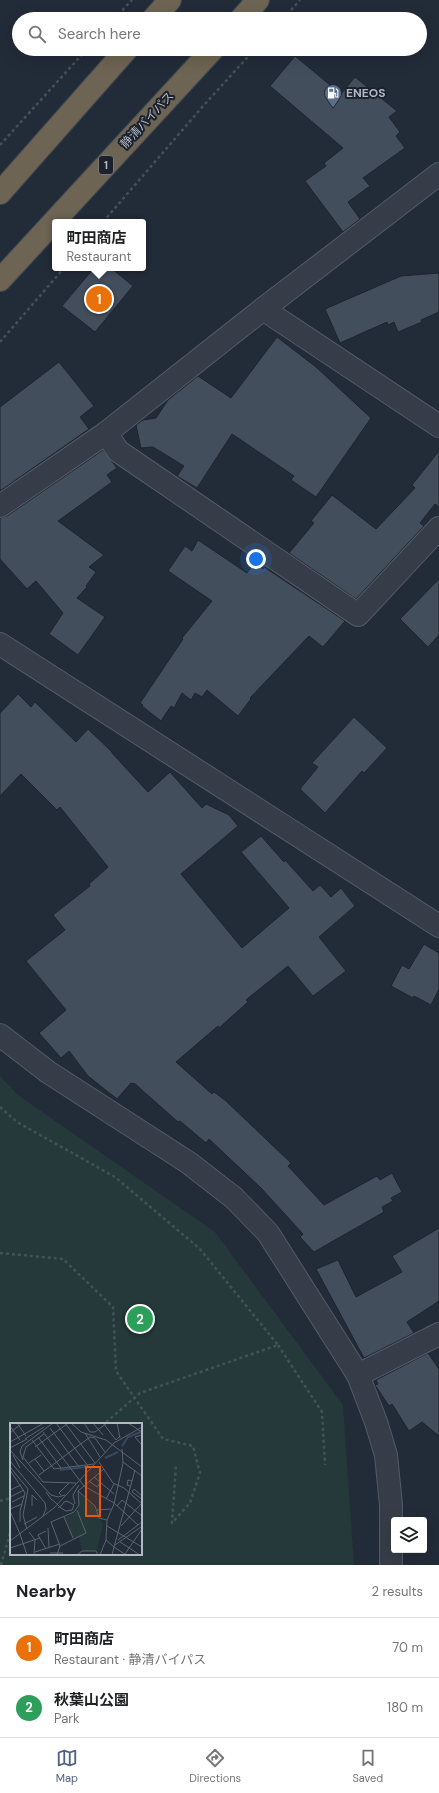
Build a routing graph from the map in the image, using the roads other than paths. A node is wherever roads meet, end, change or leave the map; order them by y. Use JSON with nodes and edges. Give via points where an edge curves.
{"nodes":[{"id":1,"x":170,"y":0,"type":"edge"},
{"id":2,"x":258,"y":0,"type":"edge"},
{"id":3,"x":159,"y":12,"type":"edge"},
{"id":4,"x":247,"y":12,"type":"edge"},
{"id":5,"x":121,"y":56,"type":"edge"},
{"id":6,"x":207,"y":56,"type":"edge"},
{"id":7,"x":439,"y":174,"type":"edge"},
{"id":8,"x":0,"y":193,"type":"edge"},
{"id":9,"x":56,"y":219,"type":"edge"},
{"id":10,"x":52,"y":224,"type":"edge"},
{"id":11,"x":0,"y":280,"type":"edge"},
{"id":12,"x":263,"y":309,"type":"junction"},
{"id":13,"x":439,"y":426,"type":"edge"},
{"id":14,"x":106,"y":433,"type":"junction"},
{"id":15,"x":0,"y":506,"type":"edge"},
{"id":16,"x":439,"y":528,"type":"edge"},
{"id":17,"x":0,"y":644,"type":"edge"},
{"id":18,"x":439,"y":926,"type":"edge"},
{"id":19,"x":0,"y":1035,"type":"edge"},
{"id":20,"x":439,"y":1334,"type":"edge"},
{"id":21,"x":358,"y":1375,"type":"junction"},
{"id":22,"x":391,"y":1565,"type":"edge"}],
"edges":[{"from":1,"to":3,"type":"highway"},
{"from":2,"to":4,"type":"highway"},
{"from":5,"to":8,"type":"highway"},
{"from":6,"to":9,"type":"highway","name":"静清バイパス","number":"1"},
{"from":7,"to":12,"type":"street"},
{"from":10,"to":11,"type":"highway","name":"静清バイパス","number":"1"},
{"from":12,"to":13,"type":"street"},
{"from":12,"to":14,"type":"street"},
{"from":14,"to":15,"type":"street"},
{"from":14,"to":16,"type":"street","via":[[118,451],[358,615]]},
{"from":17,"to":18,"type":"street"},
{"from":19,"to":21,"type":"street","via":[[48,1072],[189,1163],[234,1198],[268,1233]]},
{"from":20,"to":21,"type":"street"},
{"from":21,"to":22,"type":"street","via":[[386,1455],[391,1505]]}]}
